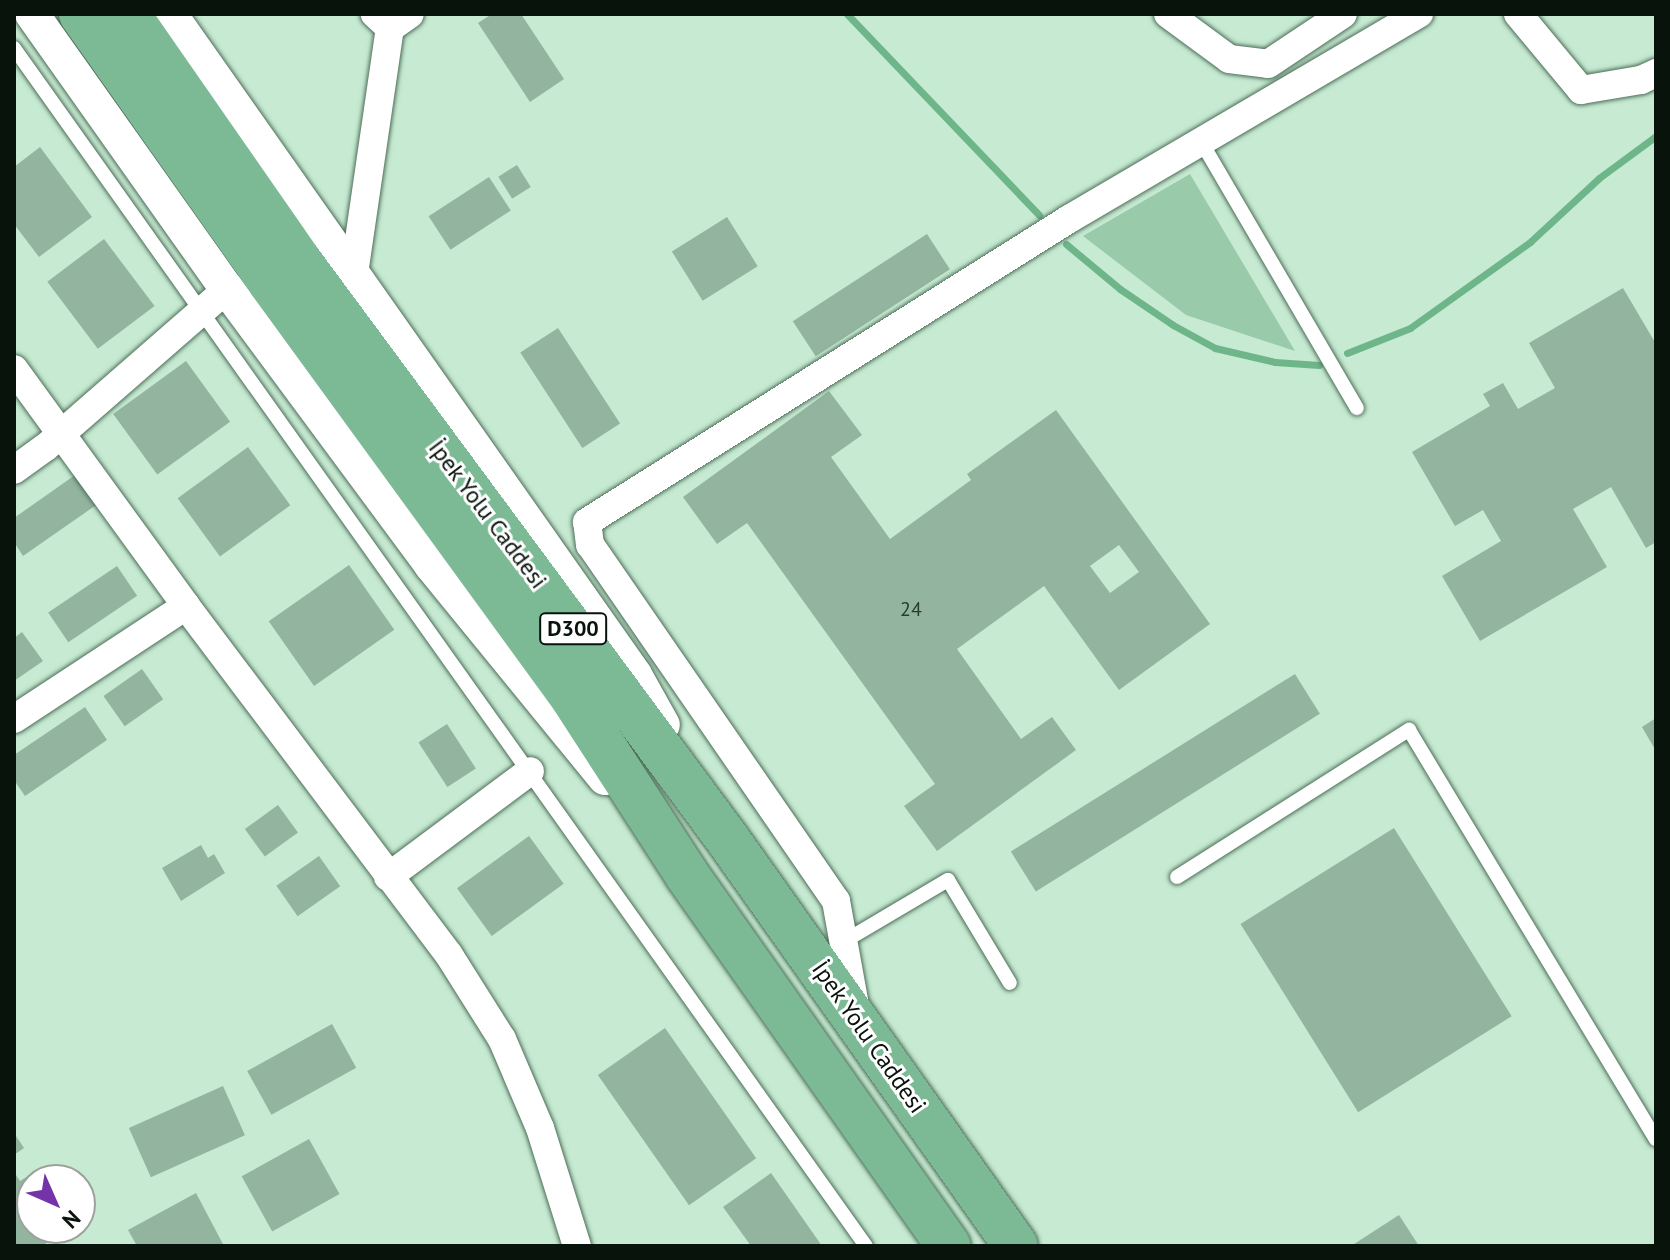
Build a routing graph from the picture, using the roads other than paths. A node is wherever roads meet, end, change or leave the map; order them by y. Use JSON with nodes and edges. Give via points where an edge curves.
{"nodes":[{"id":1,"x":32,"y":14,"type":"edge"},
{"id":2,"x":81,"y":14,"type":"edge"},
{"id":3,"x":128,"y":14,"type":"edge"},
{"id":4,"x":170,"y":14,"type":"edge"},
{"id":5,"x":1168,"y":14,"type":"edge"},
{"id":6,"x":1343,"y":14,"type":"edge"},
{"id":7,"x":1419,"y":14,"type":"edge"},
{"id":8,"x":1518,"y":14,"type":"edge"},
{"id":9,"x":391,"y":19,"type":"edge"},
{"id":10,"x":14,"y":48,"type":"edge"},
{"id":11,"x":1656,"y":73,"type":"edge"},
{"id":12,"x":1202,"y":143,"type":"junction"},
{"id":13,"x":354,"y":274,"type":"junction"},
{"id":14,"x":227,"y":289,"type":"junction"},
{"id":15,"x":200,"y":313,"type":"junction"},
{"id":16,"x":14,"y":369,"type":"edge"},
{"id":17,"x":1357,"y":408,"type":"dead end"},
{"id":18,"x":63,"y":432,"type":"junction"},
{"id":19,"x":14,"y":470,"type":"edge"},
{"id":20,"x":186,"y":606,"type":"junction"},
{"id":21,"x":14,"y":719,"type":"edge"},
{"id":22,"x":530,"y":771,"type":"junction"},
{"id":23,"x":726,"y":837,"type":"junction"},
{"id":24,"x":687,"y":875,"type":"junction"},
{"id":25,"x":388,"y":877,"type":"junction"},
{"id":26,"x":1177,"y":877,"type":"dead end"},
{"id":27,"x":843,"y":942,"type":"junction"},
{"id":28,"x":1010,"y":983,"type":"dead end"},
{"id":29,"x":859,"y":1024,"type":"junction"},
{"id":30,"x":1656,"y":1139,"type":"edge"},
{"id":31,"x":577,"y":1246,"type":"edge"},
{"id":32,"x":866,"y":1246,"type":"edge"},
{"id":33,"x":949,"y":1246,"type":"edge"},
{"id":34,"x":1016,"y":1246,"type":"edge"}],
"edges":[{"from":1,"to":14,"type":"street"},
{"from":2,"to":24,"type":"highway","name":"İpek Yolu Caddesi","number":"D300","via":[[572,697]]},
{"from":3,"to":23,"type":"highway","name":"İpek Yolu Caddesi","number":"D300","via":[[299,260]]},
{"from":4,"to":13,"type":"street"},
{"from":5,"to":6,"type":"street","via":[[1229,59],[1268,64]]},
{"from":7,"to":12,"type":"street"},
{"from":8,"to":11,"type":"street","via":[[1581,90]]},
{"from":9,"to":13,"type":"street"},
{"from":10,"to":15,"type":"lane"},
{"from":12,"to":17,"type":"lane"},
{"from":12,"to":27,"type":"street","via":[[1069,219],[587,522],[590,545],[836,901]]},
{"from":13,"to":23,"type":"street","via":[[635,675]]},
{"from":14,"to":15,"type":"street"},
{"from":14,"to":24,"type":"street","via":[[450,589]]},
{"from":15,"to":18,"type":"street"},
{"from":15,"to":22,"type":"lane"},
{"from":16,"to":18,"type":"street"},
{"from":18,"to":19,"type":"street"},
{"from":18,"to":20,"type":"street"},
{"from":20,"to":21,"type":"street"},
{"from":20,"to":25,"type":"street"},
{"from":22,"to":25,"type":"street"},
{"from":22,"to":32,"type":"lane"},
{"from":23,"to":29,"type":"highway","name":"İpek Yolu Caddesi","number":"D300"},
{"from":24,"to":33,"type":"highway","name":"İpek Yolu Caddesi","number":"D300"},
{"from":25,"to":31,"type":"street","via":[[449,955],[502,1039],[540,1128]]},
{"from":26,"to":30,"type":"lane","via":[[1409,730]]},
{"from":27,"to":28,"type":"lane","via":[[948,880]]},
{"from":27,"to":29,"type":"street"},
{"from":29,"to":34,"type":"highway","name":"İpek Yolu Caddesi","number":"D300"}]}
